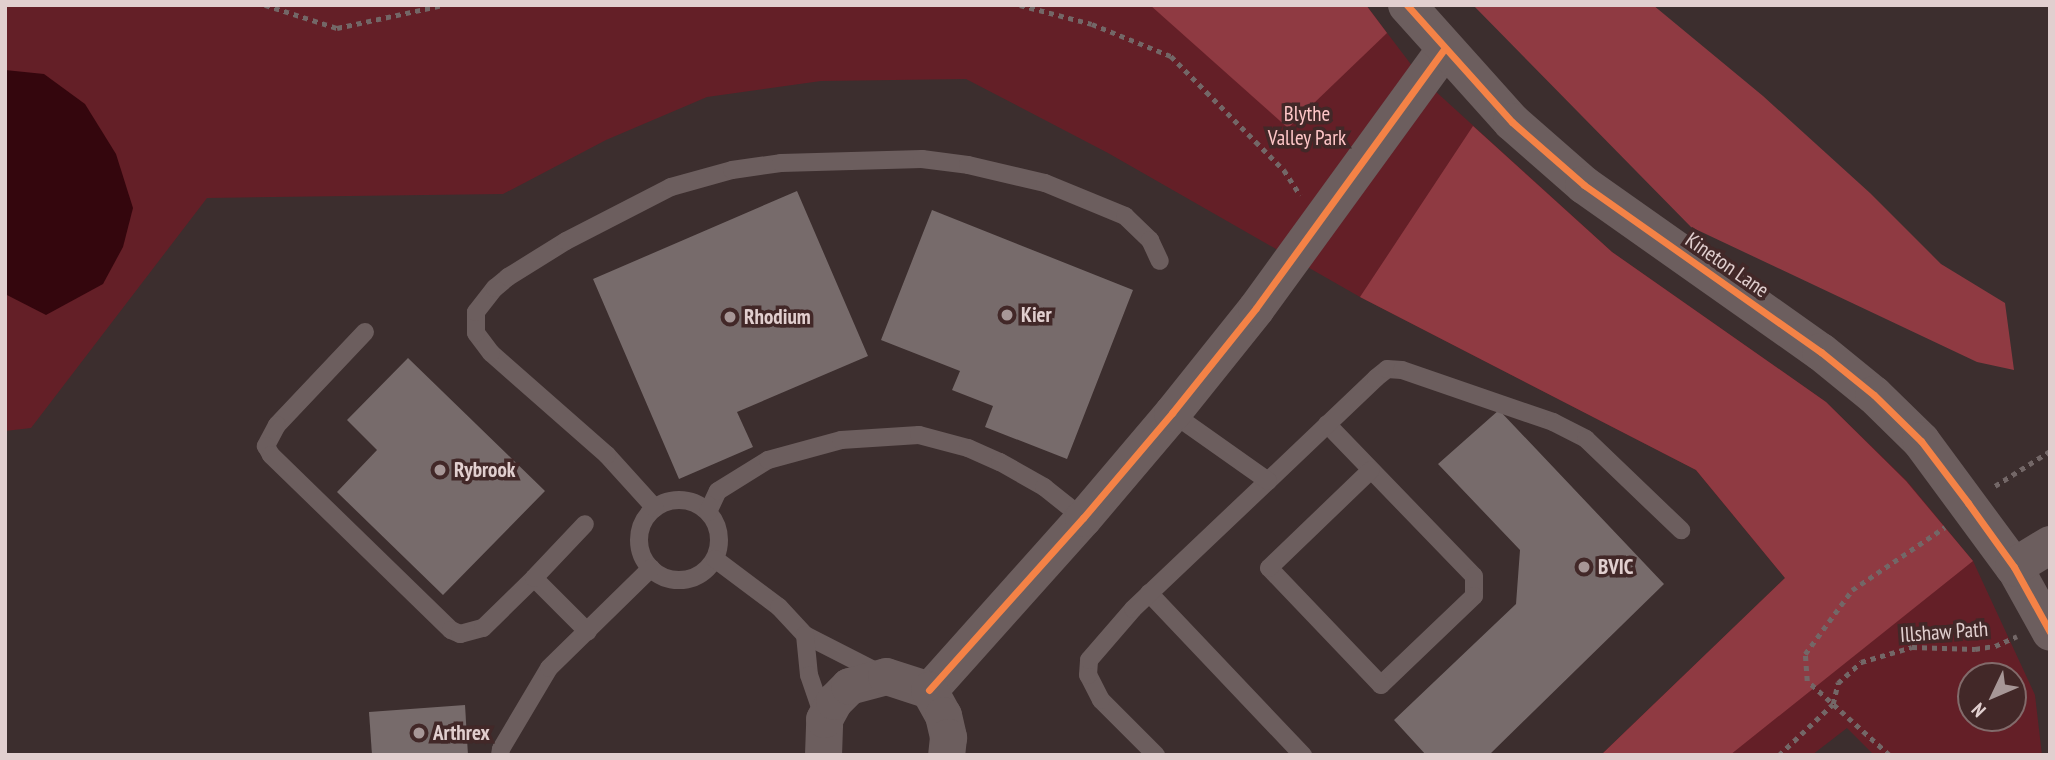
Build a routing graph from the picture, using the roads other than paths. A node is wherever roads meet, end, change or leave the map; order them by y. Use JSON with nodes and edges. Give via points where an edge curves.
{"nodes":[{"id":1,"x":1407,"y":5,"type":"edge"},
{"id":2,"x":1444,"y":49,"type":"junction"},
{"id":3,"x":1160,"y":261,"type":"dead end"},
{"id":4,"x":365,"y":332,"type":"dead end"},
{"id":5,"x":1172,"y":414,"type":"junction"},
{"id":6,"x":1327,"y":424,"type":"junction"},
{"id":7,"x":1371,"y":470,"type":"junction"},
{"id":8,"x":1268,"y":481,"type":"junction"},
{"id":9,"x":655,"y":508,"type":"junction"},
{"id":10,"x":708,"y":512,"type":"junction"},
{"id":11,"x":1083,"y":518,"type":"junction"},
{"id":12,"x":585,"y":524,"type":"dead end"},
{"id":13,"x":1681,"y":530,"type":"dead end"},
{"id":14,"x":2050,"y":545,"type":"edge"},
{"id":15,"x":715,"y":559,"type":"junction"},
{"id":16,"x":2014,"y":567,"type":"junction"},
{"id":17,"x":651,"y":568,"type":"junction"},
{"id":18,"x":534,"y":578,"type":"junction"},
{"id":19,"x":1149,"y":593,"type":"junction"},
{"id":20,"x":2039,"y":631,"type":"edge"},
{"id":21,"x":587,"y":632,"type":"junction"},
{"id":22,"x":804,"y":635,"type":"junction"},
{"id":23,"x":886,"y":676,"type":"junction"},
{"id":24,"x":929,"y":690,"type":"junction"},
{"id":25,"x":824,"y":719,"type":"junction"},
{"id":26,"x":500,"y":755,"type":"edge"},
{"id":27,"x":823,"y":755,"type":"edge"},
{"id":28,"x":946,"y":755,"type":"edge"},
{"id":29,"x":1156,"y":755,"type":"edge"},
{"id":30,"x":1303,"y":755,"type":"edge"}],
"edges":[{"from":1,"to":2,"type":"street","name":"Kineton Lane"},
{"from":2,"to":5,"type":"street","via":[[1256,308]]},
{"from":2,"to":16,"type":"street","name":"Kineton Lane","via":[[1512,122],[1584,186],[1821,352],[1874,395],[1921,441]]},
{"from":3,"to":9,"type":"lane","via":[[1150,240],[1125,216],[1045,183],[968,165],[922,159],[781,163],[732,170],[671,187],[508,277],[476,312],[476,332],[491,353],[607,455]]},
{"from":4,"to":18,"type":"lane","via":[[277,425],[266,446],[271,455],[451,630],[471,634],[483,628]]},
{"from":5,"to":8,"type":"lane"},
{"from":5,"to":11,"type":"street"},
{"from":6,"to":7,"type":"lane"},
{"from":6,"to":8,"type":"lane"},
{"from":6,"to":13,"type":"lane","via":[[1387,369],[1415,372],[1553,422],[1586,439]]},
{"from":7,"to":7,"type":"lane","via":[[1474,576],[1475,596],[1381,685],[1269,568]]},
{"from":8,"to":19,"type":"lane"},
{"from":9,"to":10,"type":"lane","via":[[682,500]]},
{"from":9,"to":17,"type":"lane","via":[[642,527],[640,545]]},
{"from":10,"to":11,"type":"lane","via":[[718,491],[768,460],[841,440],[919,435],[968,448],[1000,463],[1044,487]]},
{"from":10,"to":15,"type":"lane","via":[[719,535]]},
{"from":11,"to":24,"type":"street"},
{"from":12,"to":18,"type":"lane"},
{"from":14,"to":16,"type":"street"},
{"from":15,"to":17,"type":"lane","via":[[705,571],[684,580],[671,579]]},
{"from":15,"to":22,"type":"lane","via":[[779,607]]},
{"from":16,"to":20,"type":"street"},
{"from":17,"to":21,"type":"lane"},
{"from":18,"to":21,"type":"lane"},
{"from":19,"to":29,"type":"lane","via":[[1093,652],[1088,675],[1101,700]]},
{"from":19,"to":30,"type":"lane"},
{"from":21,"to":26,"type":"lane","via":[[549,668]]},
{"from":22,"to":23,"type":"lane"},
{"from":22,"to":25,"type":"lane","via":[[809,675]]},
{"from":23,"to":24,"type":"street"},
{"from":23,"to":25,"type":"street","via":[[849,686]]},
{"from":24,"to":28,"type":"street","via":[[943,715]]},
{"from":25,"to":27,"type":"street"}]}
